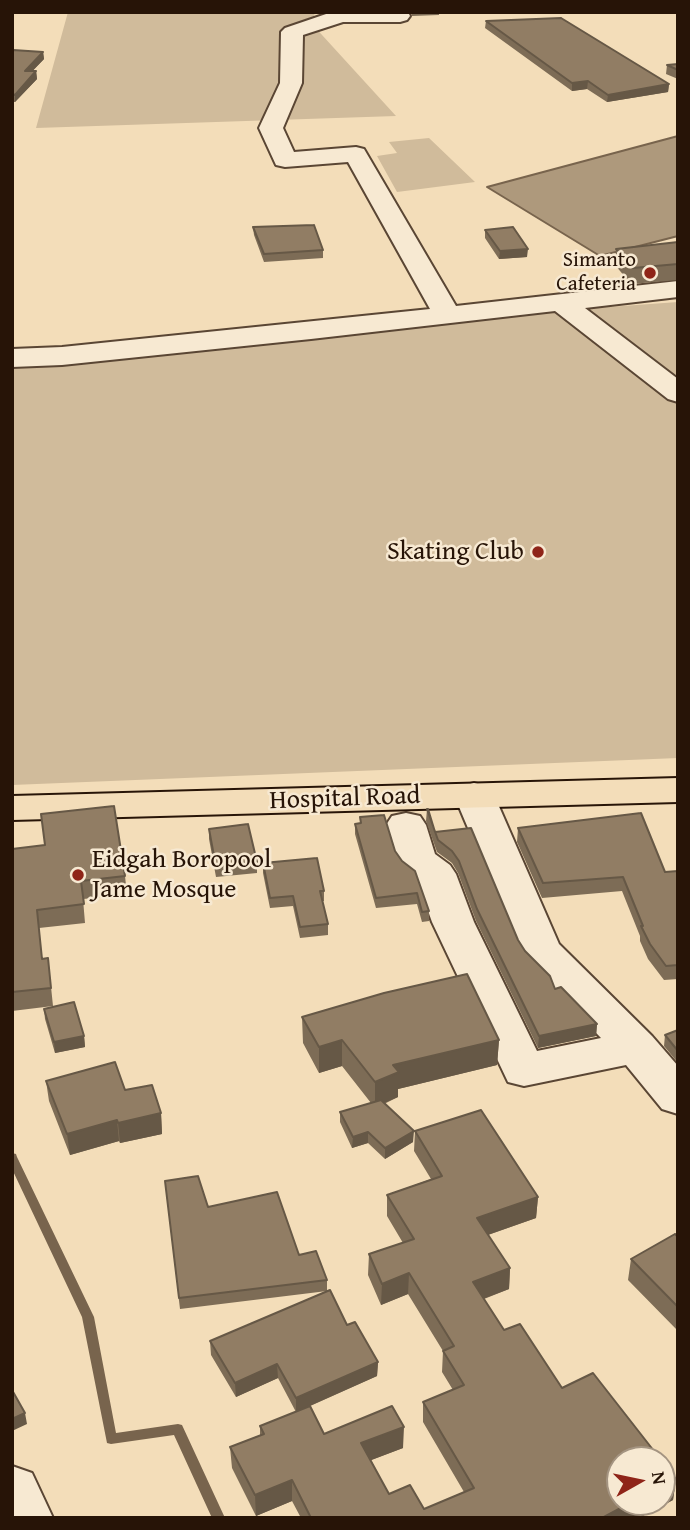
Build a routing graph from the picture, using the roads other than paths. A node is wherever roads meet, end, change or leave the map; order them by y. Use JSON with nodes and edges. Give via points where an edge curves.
{"nodes":[{"id":1,"x":400,"y":16,"type":"dead end"},
{"id":2,"x":294,"y":22,"type":"edge"},
{"id":3,"x":678,"y":289,"type":"edge"},
{"id":4,"x":561,"y":303,"type":"junction"},
{"id":5,"x":447,"y":316,"type":"junction"},
{"id":6,"x":12,"y":358,"type":"edge"},
{"id":7,"x":678,"y":393,"type":"edge"},
{"id":8,"x":678,"y":790,"type":"edge"},
{"id":9,"x":474,"y":795,"type":"junction"},
{"id":10,"x":12,"y":808,"type":"edge"},
{"id":11,"x":406,"y":825,"type":"dead end"},
{"id":12,"x":636,"y":1047,"type":"junction"},
{"id":13,"x":678,"y":1097,"type":"edge"},
{"id":14,"x":12,"y":1490,"type":"edge"},
{"id":15,"x":25,"y":1518,"type":"edge"}],
"edges":[{"from":1,"to":2,"type":"street"},
{"from":2,"to":5,"type":"street","via":[[291,83],[271,128],[285,160],[356,154]]},
{"from":3,"to":4,"type":"street"},
{"from":4,"to":5,"type":"street"},
{"from":4,"to":7,"type":"street"},
{"from":5,"to":6,"type":"street"},
{"from":8,"to":9,"type":"main road","name":"Hospital Road"},
{"from":9,"to":10,"type":"main road","name":"Hospital Road"},
{"from":9,"to":12,"type":"street","via":[[541,951]]},
{"from":11,"to":12,"type":"street","via":[[417,860],[435,874],[524,1070]]},
{"from":12,"to":13,"type":"street"},
{"from":14,"to":15,"type":"street"}]}
